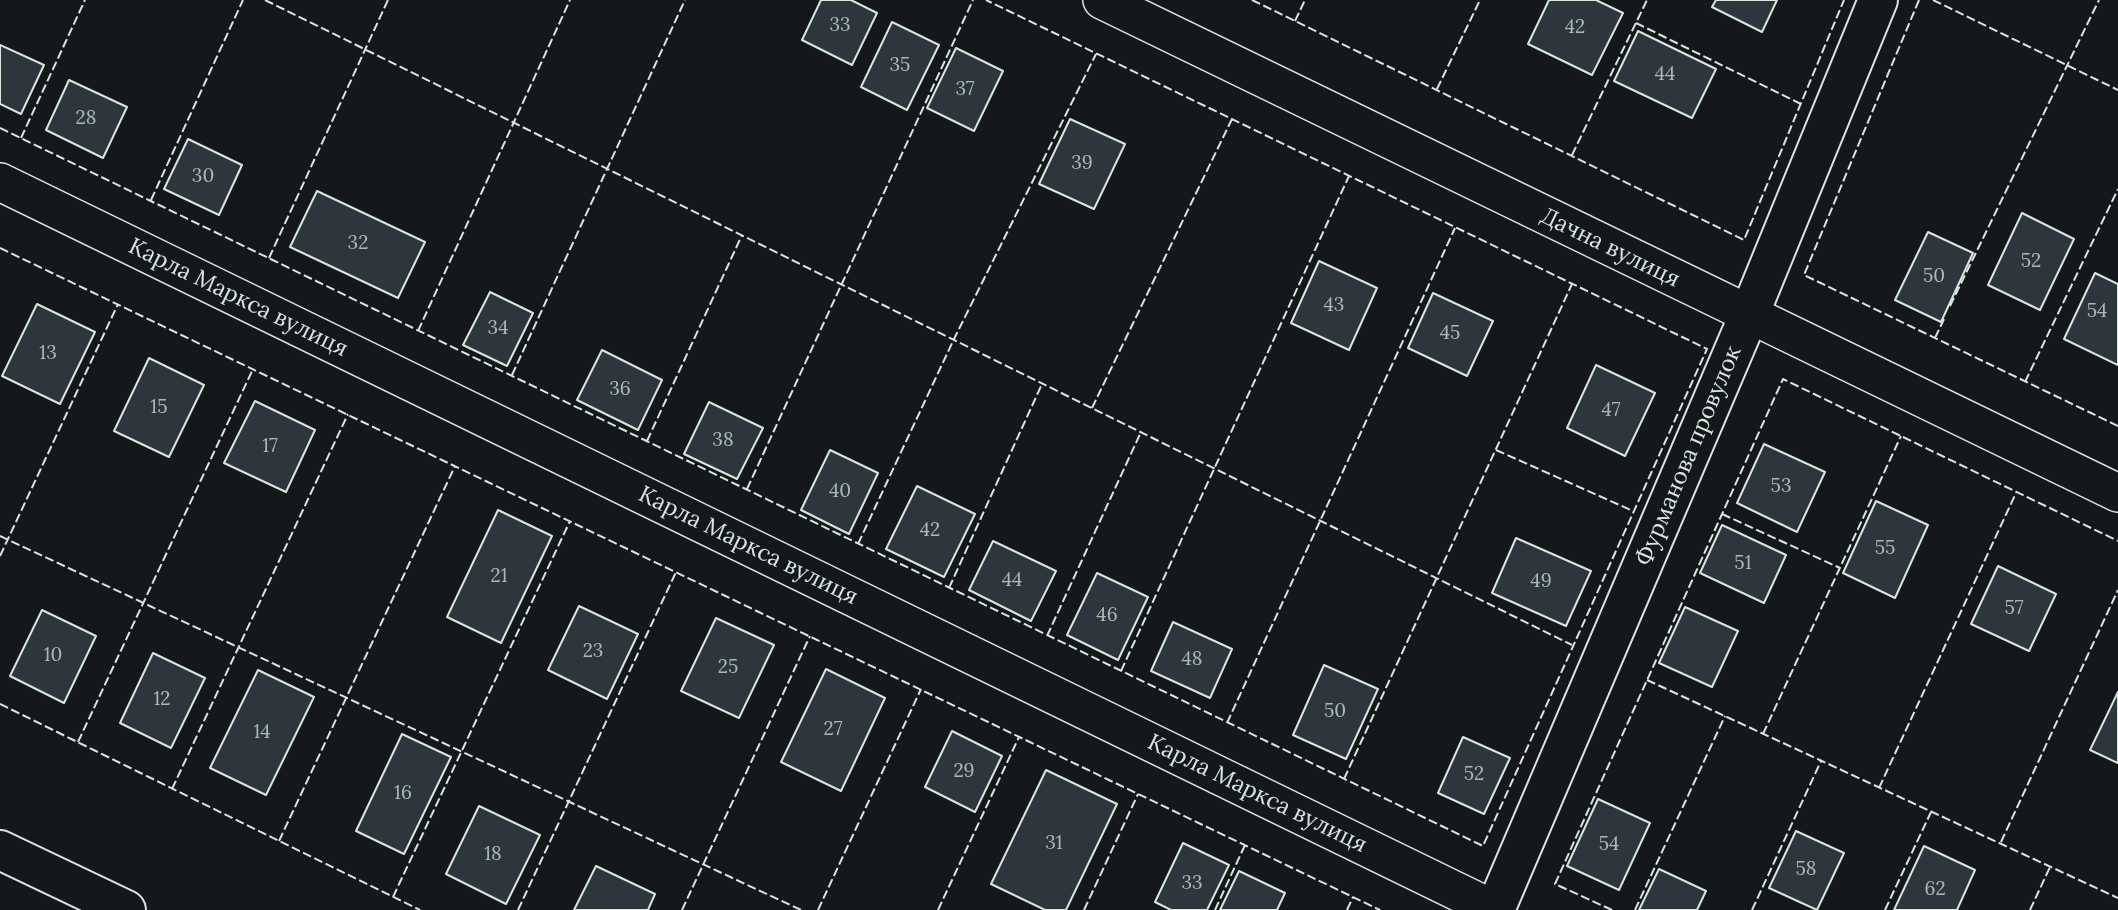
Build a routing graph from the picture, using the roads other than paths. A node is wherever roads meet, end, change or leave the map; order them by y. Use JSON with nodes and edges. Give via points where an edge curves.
{"nodes":[{"id":1,"x":1102,"y":0,"type":"edge"},
{"id":2,"x":1878,"y":0,"type":"edge"},
{"id":3,"x":0,"y":182,"type":"edge"},
{"id":4,"x":1749,"y":316,"type":"junction"},
{"id":5,"x":2118,"y":494,"type":"edge"},
{"id":6,"x":0,"y":850,"type":"edge"},
{"id":7,"x":126,"y":910,"type":"edge"},
{"id":8,"x":1495,"y":910,"type":"edge"}],
"edges":[{"from":1,"to":4,"type":"street","name":"Дачна вулиця"},
{"from":2,"to":4,"type":"street","name":"Фурманова провулок"},
{"from":3,"to":8,"type":"street","name":"Карла Маркса вулиця"},
{"from":4,"to":5,"type":"street","name":"Дачна вулиця"},
{"from":4,"to":8,"type":"street","name":"Фурманова провулок"},
{"from":6,"to":7,"type":"street"}]}
